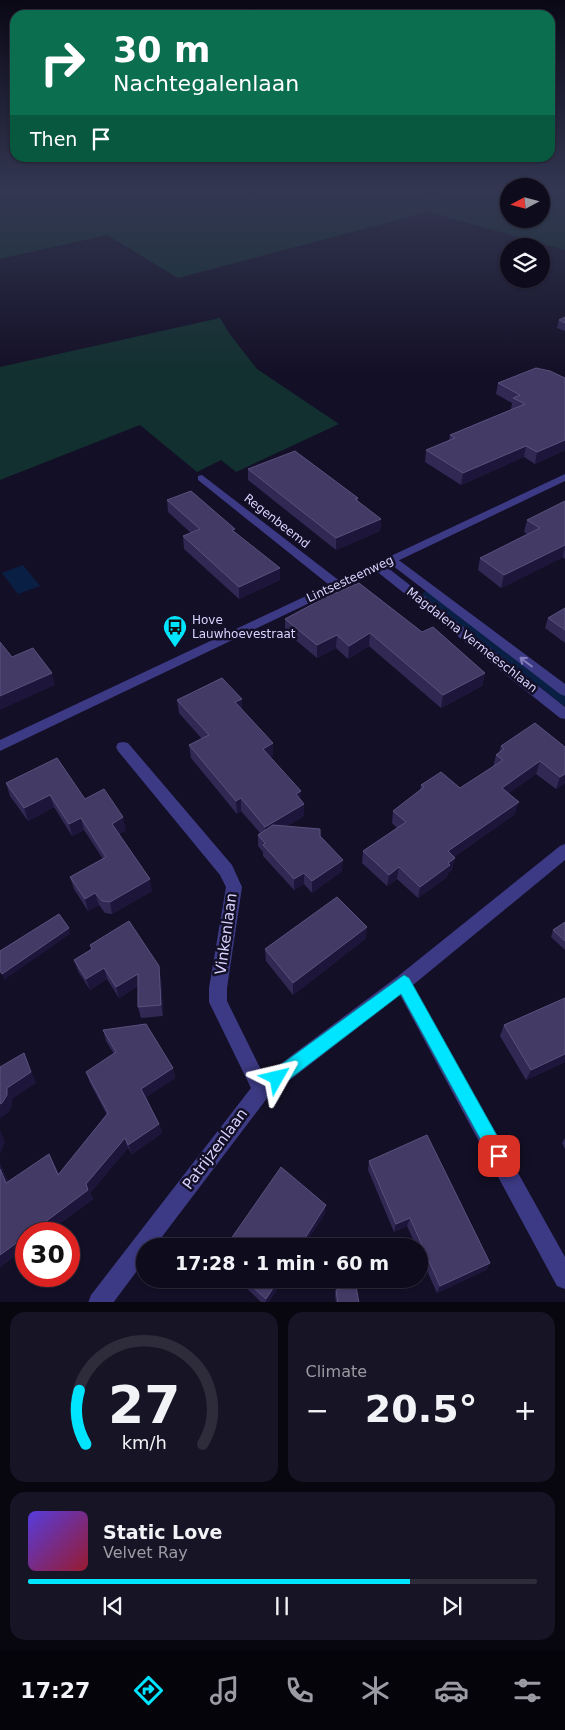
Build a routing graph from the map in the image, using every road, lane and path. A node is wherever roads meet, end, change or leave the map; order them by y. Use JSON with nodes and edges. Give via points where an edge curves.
{"nodes":[{"id":1,"x":565,"y":477,"type":"edge"},
{"id":2,"x":202,"y":478,"type":"dead end"},
{"id":3,"x":392,"y":560,"type":"junction"},
{"id":4,"x":379,"y":566,"type":"junction"},
{"id":5,"x":337,"y":585,"type":"junction"},
{"id":6,"x":565,"y":691,"type":"edge"},
{"id":7,"x":565,"y":714,"type":"edge"},
{"id":8,"x":0,"y":746,"type":"edge"},
{"id":9,"x":123,"y":747,"type":"dead end"},
{"id":10,"x":565,"y":851,"type":"edge"},
{"id":11,"x":404,"y":983,"type":"junction"},
{"id":12,"x":261,"y":1090,"type":"junction"},
{"id":13,"x":565,"y":1278,"type":"edge"},
{"id":14,"x":100,"y":1302,"type":"edge"}],
"edges":[{"from":1,"to":3,"type":"street","name":"Lintsesteenweg"},
{"from":2,"to":5,"type":"street","name":"Regenbeemd"},
{"from":3,"to":4,"type":"street","name":"Lintsesteenweg"},
{"from":6,"to":3,"type":"street","name":"Magdalena Vermeeschlaan","one_way":true},
{"from":4,"to":5,"type":"street","name":"Lintsesteenweg"},
{"from":4,"to":7,"type":"street","name":"Magdalena Vermeeschlaan"},
{"from":5,"to":8,"type":"street","name":"Lintsesteenweg"},
{"from":9,"to":12,"type":"street","name":"Vinkenlaan","via":[[226,870],[234,887],[218,1002]]},
{"from":10,"to":11,"type":"street","name":"Patrijzenlaan"},
{"from":11,"to":12,"type":"street","name":"Patrijzenlaan"},
{"from":11,"to":13,"type":"street"},
{"from":12,"to":14,"type":"street","name":"Patrijzenlaan"}]}
